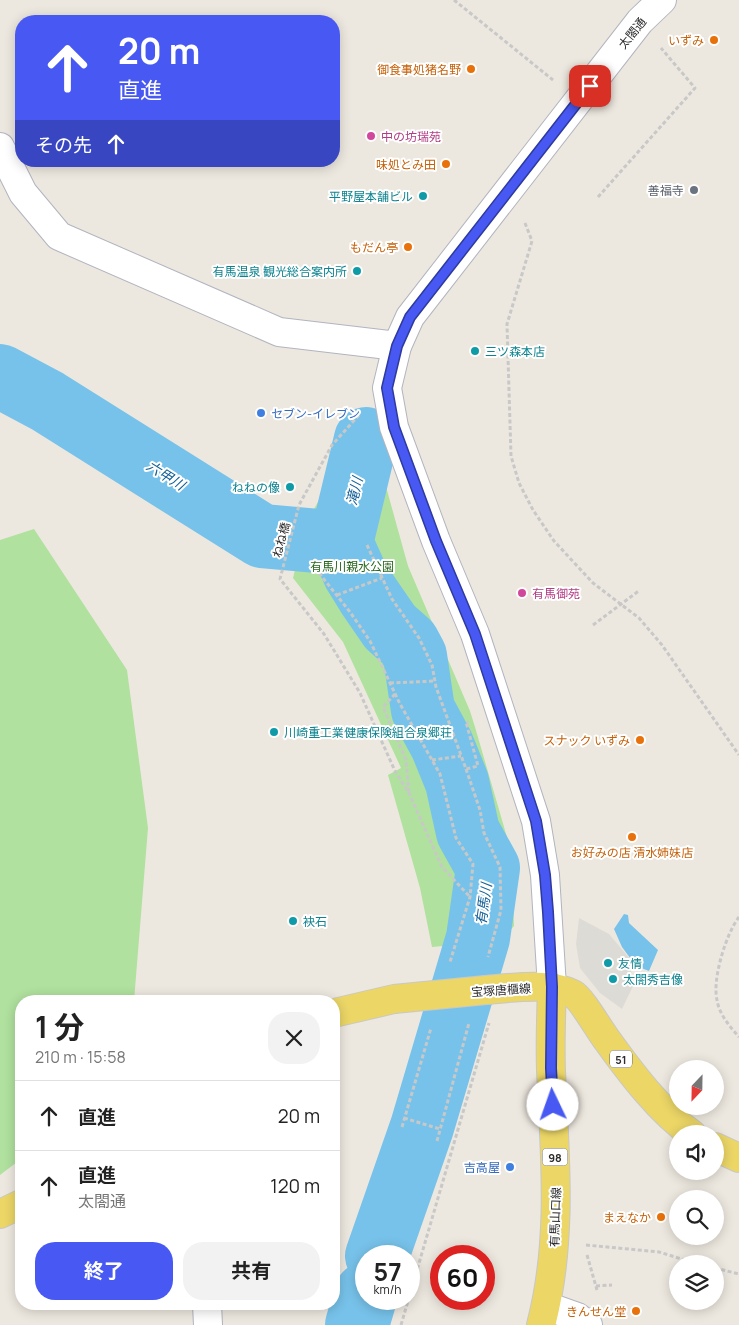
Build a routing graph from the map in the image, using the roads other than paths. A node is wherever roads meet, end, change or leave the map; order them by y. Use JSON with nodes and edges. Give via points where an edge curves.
{"nodes":[{"id":1,"x":662,"y":0,"type":"edge"},
{"id":2,"x":1,"y":150,"type":"edge"},
{"id":3,"x":397,"y":346,"type":"junction"},
{"id":4,"x":552,"y":987,"type":"junction"},
{"id":5,"x":340,"y":1012,"type":"edge"},
{"id":6,"x":679,"y":1125,"type":"edge"},
{"id":7,"x":724,"y":1151,"type":"edge"},
{"id":8,"x":739,"y":1158,"type":"edge"},
{"id":9,"x":15,"y":1207,"type":"edge"},
{"id":10,"x":0,"y":1214,"type":"edge"},
{"id":11,"x":207,"y":1310,"type":"edge"},
{"id":12,"x":544,"y":1315,"type":"edge"},
{"id":13,"x":208,"y":1325,"type":"edge"},
{"id":14,"x":588,"y":1325,"type":"edge"}],
"edges":[{"from":1,"to":3,"type":"street","name":"太閤通","via":[[640,22],[410,317]]},
{"from":2,"to":3,"type":"street","via":[[23,193],[60,236],[279,332]]},
{"from":3,"to":4,"type":"street","name":"太閤通","via":[[387,388],[394,427],[475,634],[536,821],[545,875]]},
{"from":4,"to":5,"type":"main road","name":"宝塚唐櫃線","number":"51","bridge":true,"via":[[394,999]]},
{"from":4,"to":6,"type":"main road","name":"宝塚唐櫃線","number":"51","via":[[575,994],[607,1040]]},
{"from":4,"to":12,"type":"main road","name":"有馬山口線","number":"98","via":[[556,1219]]},
{"from":7,"to":8,"type":"main road"},
{"from":9,"to":10,"type":"main road"},
{"from":11,"to":13,"type":"street"},
{"from":12,"to":14,"type":"street","via":[[577,1317]]}]}
